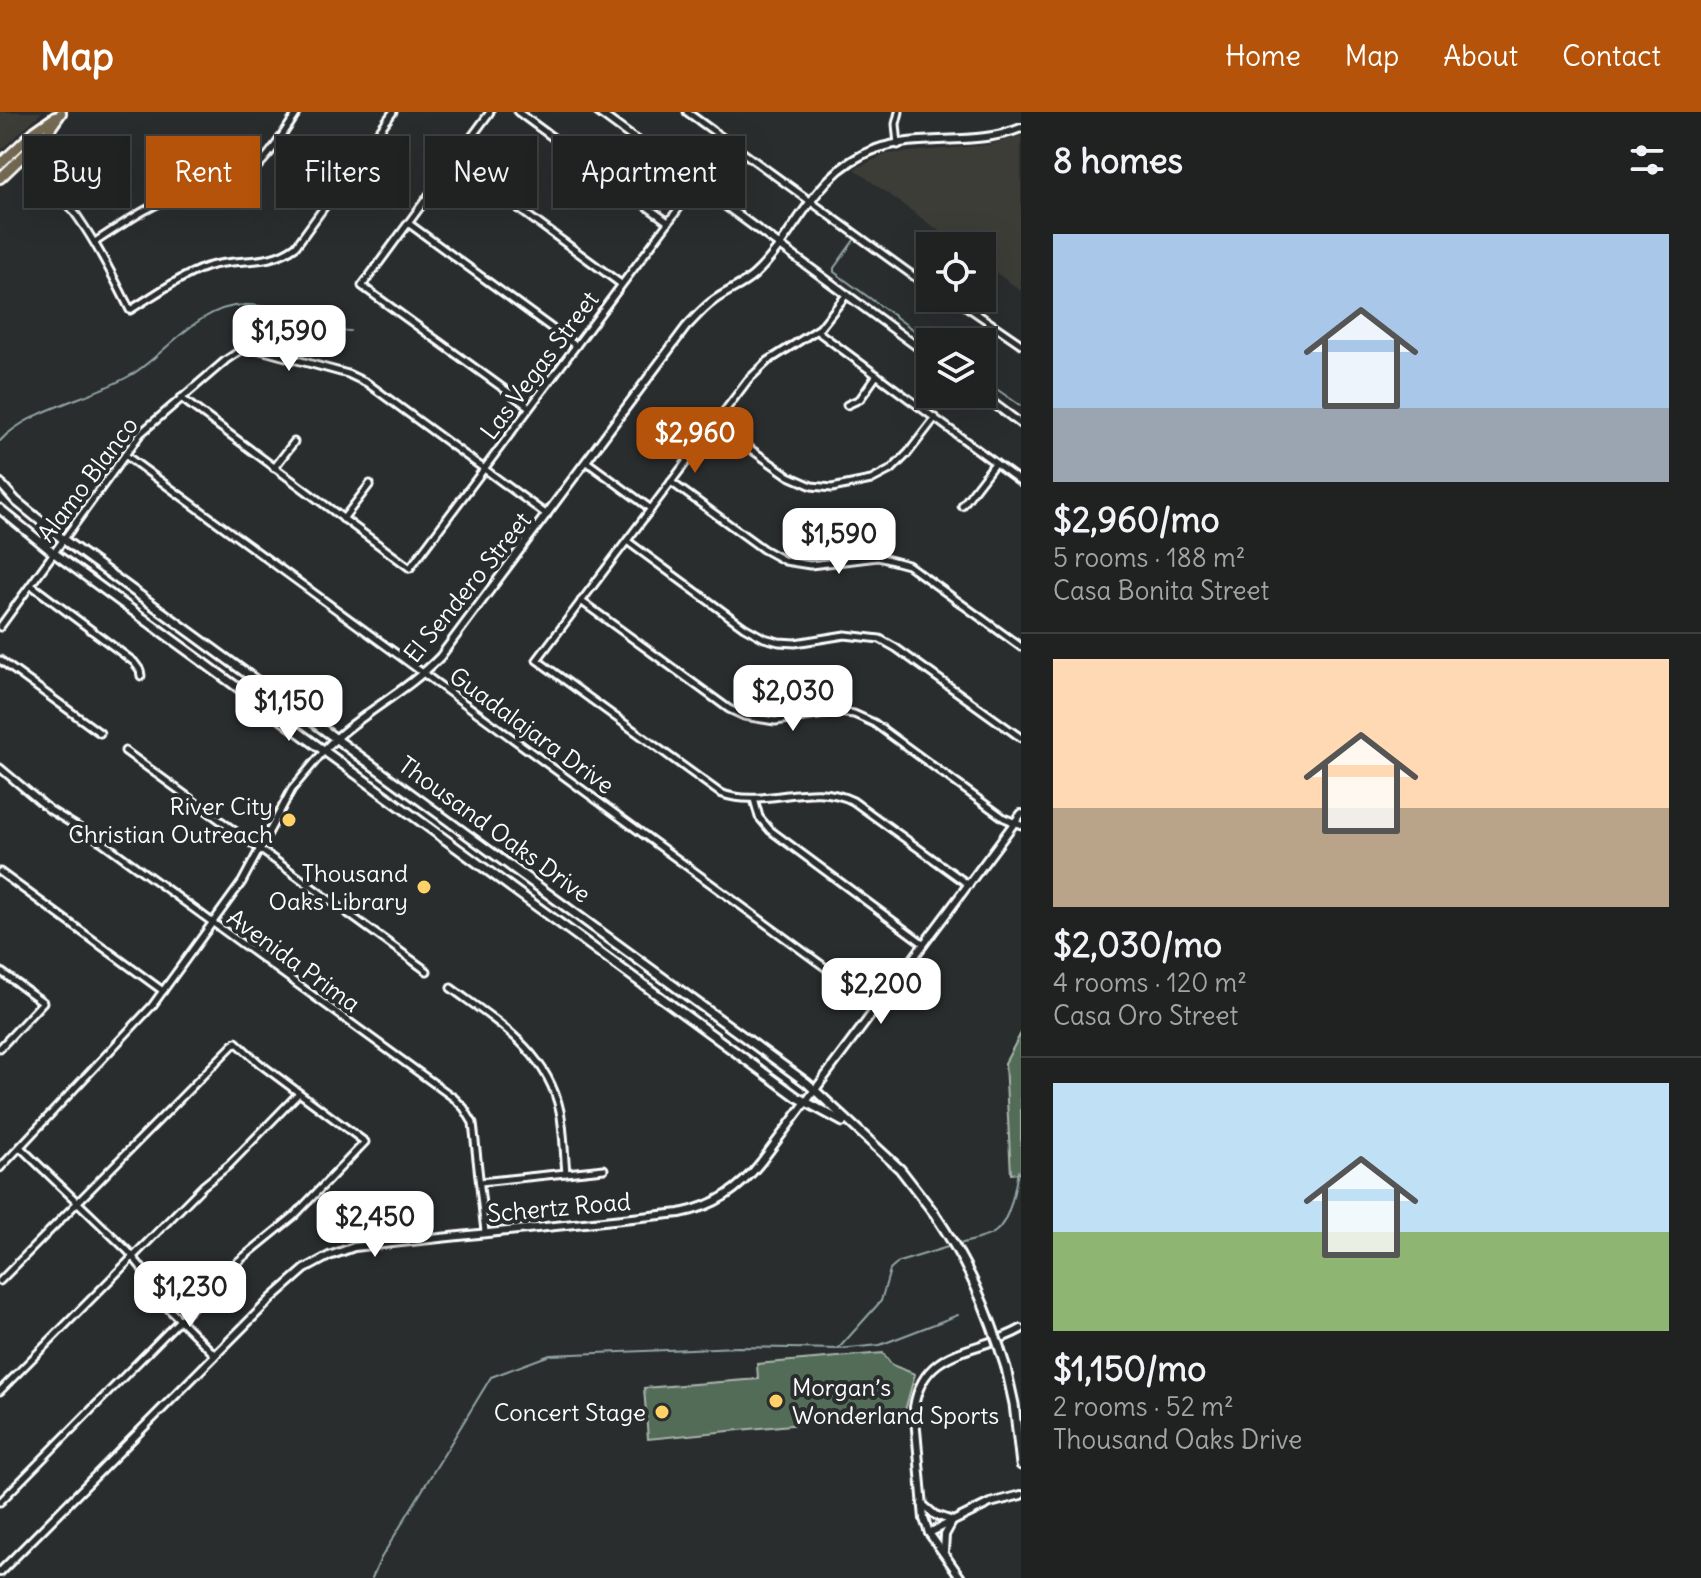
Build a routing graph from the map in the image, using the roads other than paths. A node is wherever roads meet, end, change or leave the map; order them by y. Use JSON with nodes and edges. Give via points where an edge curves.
{"nodes":[{"id":1,"x":62,"y":112,"type":"edge"},
{"id":2,"x":298,"y":112,"type":"edge"},
{"id":3,"x":393,"y":112,"type":"edge"},
{"id":4,"x":490,"y":112,"type":"edge"},
{"id":5,"x":518,"y":112,"type":"edge"},
{"id":6,"x":598,"y":112,"type":"edge"},
{"id":7,"x":687,"y":112,"type":"edge"},
{"id":8,"x":899,"y":112,"type":"edge"},
{"id":9,"x":1021,"y":128,"type":"edge"},
{"id":10,"x":631,"y":136,"type":"edge"},
{"id":11,"x":898,"y":145,"type":"junction"},
{"id":12,"x":23,"y":156,"type":"junction"},
{"id":13,"x":0,"y":164,"type":"edge"},
{"id":14,"x":0,"y":178,"type":"edge"},
{"id":15,"x":809,"y":202,"type":"junction"},
{"id":16,"x":679,"y":208,"type":"edge"},
{"id":17,"x":730,"y":208,"type":"edge"},
{"id":18,"x":519,"y":209,"type":"dead end"},
{"id":19,"x":668,"y":222,"type":"junction"},
{"id":20,"x":408,"y":223,"type":"junction"},
{"id":21,"x":95,"y":242,"type":"junction"},
{"id":22,"x":781,"y":245,"type":"junction"},
{"id":23,"x":916,"y":278,"type":"edge"},
{"id":24,"x":621,"y":285,"type":"junction"},
{"id":25,"x":847,"y":294,"type":"junction"},
{"id":26,"x":974,"y":312,"type":"edge"},
{"id":27,"x":817,"y":331,"type":"junction"},
{"id":28,"x":1021,"y":344,"type":"edge"},
{"id":29,"x":576,"y":346,"type":"junction"},
{"id":30,"x":916,"y":346,"type":"edge"},
{"id":31,"x":877,"y":375,"type":"junction"},
{"id":32,"x":181,"y":398,"type":"junction"},
{"id":33,"x":847,"y":405,"type":"dead end"},
{"id":34,"x":996,"y":405,"type":"edge"},
{"id":35,"x":529,"y":407,"type":"junction"},
{"id":36,"x":935,"y":418,"type":"junction"},
{"id":37,"x":715,"y":424,"type":"junction"},
{"id":38,"x":1021,"y":424,"type":"edge"},
{"id":39,"x":294,"y":442,"type":"dead end"},
{"id":40,"x":125,"y":455,"type":"junction"},
{"id":41,"x":587,"y":462,"type":"junction"},
{"id":42,"x":995,"y":463,"type":"junction"},
{"id":43,"x":274,"y":468,"type":"junction"},
{"id":44,"x":483,"y":469,"type":"junction"},
{"id":45,"x":671,"y":482,"type":"junction"},
{"id":46,"x":1021,"y":482,"type":"edge"},
{"id":47,"x":0,"y":483,"type":"edge"},
{"id":48,"x":370,"y":484,"type":"dead end"},
{"id":49,"x":962,"y":506,"type":"dead end"},
{"id":50,"x":0,"y":509,"type":"edge"},
{"id":51,"x":651,"y":509,"type":"junction"},
{"id":52,"x":548,"y":516,"type":"junction"},
{"id":53,"x":343,"y":519,"type":"junction"},
{"id":54,"x":64,"y":540,"type":"junction"},
{"id":55,"x":627,"y":541,"type":"junction"},
{"id":56,"x":54,"y":553,"type":"junction"},
{"id":57,"x":31,"y":585,"type":"junction"},
{"id":58,"x":581,"y":601,"type":"junction"},
{"id":59,"x":0,"y":627,"type":"edge"},
{"id":60,"x":1021,"y":647,"type":"edge"},
{"id":61,"x":0,"y":660,"type":"edge"},
{"id":62,"x":423,"y":673,"type":"junction"},
{"id":63,"x":141,"y":676,"type":"dead end"},
{"id":64,"x":100,"y":733,"type":"dead end"},
{"id":65,"x":336,"y":738,"type":"junction"},
{"id":66,"x":1021,"y":738,"type":"edge"},
{"id":67,"x":325,"y":749,"type":"junction"},
{"id":68,"x":125,"y":751,"type":"dead end"},
{"id":69,"x":0,"y":768,"type":"edge"},
{"id":70,"x":754,"y":799,"type":"junction"},
{"id":71,"x":1021,"y":814,"type":"edge"},
{"id":72,"x":1018,"y":824,"type":"edge"},
{"id":73,"x":261,"y":850,"type":"junction"},
{"id":74,"x":0,"y":872,"type":"edge"},
{"id":75,"x":969,"y":885,"type":"junction"},
{"id":76,"x":213,"y":923,"type":"junction"},
{"id":77,"x":925,"y":945,"type":"junction"},
{"id":78,"x":0,"y":971,"type":"edge"},
{"id":79,"x":427,"y":971,"type":"dead end"},
{"id":80,"x":451,"y":988,"type":"dead end"},
{"id":81,"x":163,"y":991,"type":"junction"},
{"id":82,"x":878,"y":1006,"type":"junction"},
{"id":83,"x":0,"y":1048,"type":"edge"},
{"id":84,"x":814,"y":1089,"type":"junction"},
{"id":85,"x":299,"y":1093,"type":"junction"},
{"id":86,"x":804,"y":1102,"type":"junction"},
{"id":87,"x":849,"y":1124,"type":"junction"},
{"id":88,"x":20,"y":1147,"type":"junction"},
{"id":89,"x":0,"y":1168,"type":"edge"},
{"id":90,"x":604,"y":1169,"type":"dead end"},
{"id":91,"x":566,"y":1173,"type":"junction"},
{"id":92,"x":480,"y":1182,"type":"junction"},
{"id":93,"x":77,"y":1202,"type":"junction"},
{"id":94,"x":485,"y":1232,"type":"junction"},
{"id":95,"x":132,"y":1256,"type":"junction"},
{"id":96,"x":0,"y":1281,"type":"edge"},
{"id":97,"x":180,"y":1320,"type":"junction"},
{"id":98,"x":1021,"y":1329,"type":"edge"},
{"id":99,"x":215,"y":1355,"type":"junction"},
{"id":100,"x":0,"y":1391,"type":"edge"},
{"id":101,"x":1021,"y":1465,"type":"edge"},
{"id":102,"x":1021,"y":1495,"type":"edge"},
{"id":103,"x":0,"y":1502,"type":"edge"},
{"id":104,"x":921,"y":1503,"type":"junction"},
{"id":105,"x":953,"y":1521,"type":"junction"},
{"id":106,"x":929,"y":1533,"type":"junction"},
{"id":107,"x":945,"y":1555,"type":"junction"},
{"id":108,"x":0,"y":1572,"type":"edge"},
{"id":109,"x":961,"y":1578,"type":"edge"}],
"edges":[{"from":1,"to":12,"type":"main road"},
{"from":1,"to":13,"type":"main road"},
{"from":2,"to":21,"type":"street","via":[[244,177],[162,202]]},
{"from":3,"to":21,"type":"street","via":[[286,253],[207,267],[130,310]]},
{"from":4,"to":20,"type":"street"},
{"from":5,"to":19,"type":"street"},
{"from":6,"to":10,"type":"street"},
{"from":7,"to":15,"type":"street"},
{"from":8,"to":11,"type":"street"},
{"from":9,"to":11,"type":"street","name":"El Sendero Street","via":[[988,137]]},
{"from":11,"to":15,"type":"street","name":"El Sendero Street","via":[[848,162]]},
{"from":12,"to":14,"type":"main road"},
{"from":12,"to":21,"type":"street","via":[[67,202]]},
{"from":15,"to":22,"type":"street","name":"El Sendero Street"},
{"from":15,"to":23,"type":"street"},
{"from":16,"to":19,"type":"street","name":"Las Vegas Street"},
{"from":17,"to":22,"type":"street"},
{"from":18,"to":24,"type":"street"},
{"from":19,"to":24,"type":"street","name":"Las Vegas Street"},
{"from":20,"to":29,"type":"street"},
{"from":20,"to":35,"type":"street","via":[[362,286]]},
{"from":22,"to":25,"type":"street"},
{"from":22,"to":41,"type":"street","name":"El Sendero Street","via":[[750,279],[710,303],[686,327]]},
{"from":24,"to":29,"type":"street","name":"Las Vegas Street"},
{"from":25,"to":27,"type":"street"},
{"from":25,"to":30,"type":"street"},
{"from":26,"to":28,"type":"street"},
{"from":27,"to":31,"type":"street"},
{"from":27,"to":37,"type":"street","via":[[756,371]]},
{"from":29,"to":35,"type":"street","name":"Las Vegas Street"},
{"from":31,"to":33,"type":"street","via":[[860,399]]},
{"from":31,"to":36,"type":"street"},
{"from":32,"to":40,"type":"street","name":"Alamo Blanco"},
{"from":32,"to":43,"type":"street"},
{"from":32,"to":44,"type":"street","name":"Alamo Blanco","via":[[234,354],[257,349],[356,377]]},
{"from":34,"to":38,"type":"street"},
{"from":35,"to":44,"type":"street","name":"Las Vegas Street"},
{"from":36,"to":37,"type":"street","via":[[892,469],[864,482],[825,488],[789,476]]},
{"from":36,"to":42,"type":"street"},
{"from":37,"to":45,"type":"street"},
{"from":39,"to":43,"type":"street"},
{"from":40,"to":54,"type":"street","name":"Alamo Blanco"},
{"from":40,"to":62,"type":"street","name":"Guadalajara Drive"},
{"from":41,"to":51,"type":"street"},
{"from":41,"to":52,"type":"street","name":"El Sendero Street"},
{"from":42,"to":46,"type":"street"},
{"from":42,"to":49,"type":"street"},
{"from":43,"to":53,"type":"street"},
{"from":44,"to":52,"type":"street","name":"Alamo Blanco"},
{"from":44,"to":53,"type":"street","name":"Las Vegas Street","via":[[410,568]]},
{"from":45,"to":51,"type":"street"},
{"from":45,"to":60,"type":"street","via":[[785,561],[810,565],[878,557],[908,565]]},
{"from":47,"to":54,"type":"main road","name":"Thousand Oaks Drive"},
{"from":48,"to":53,"type":"street"},
{"from":50,"to":56,"type":"main road","name":"Thousand Oaks Drive"},
{"from":51,"to":55,"type":"street"},
{"from":52,"to":62,"type":"street","name":"El Sendero Street"},
{"from":54,"to":56,"type":"street","name":"Alamo Blanco"},
{"from":54,"to":65,"type":"main road","name":"Thousand Oaks Drive"},
{"from":55,"to":58,"type":"street"},
{"from":55,"to":66,"type":"street","via":[[764,638],[795,643],[858,635],[886,641]]},
{"from":56,"to":57,"type":"street","name":"Alamo Blanco"},
{"from":56,"to":67,"type":"main road","name":"Thousand Oaks Drive"},
{"from":57,"to":59,"type":"street","name":"Alamo Blanco"},
{"from":57,"to":63,"type":"street","via":[[134,662]]},
{"from":58,"to":70,"type":"street","via":[[537,660],[704,784],[727,796]]},
{"from":58,"to":72,"type":"street","via":[[736,713],[767,721],[839,712],[861,717]]},
{"from":61,"to":64,"type":"street"},
{"from":62,"to":65,"type":"street","name":"El Sendero Street"},
{"from":62,"to":82,"type":"street","name":"Guadalajara Drive"},
{"from":65,"to":67,"type":"street","name":"El Sendero Street"},
{"from":65,"to":84,"type":"main road","name":"Thousand Oaks Drive"},
{"from":67,"to":73,"type":"street","name":"El Sendero Street","via":[[292,789]]},
{"from":67,"to":86,"type":"main road","name":"Thousand Oaks Drive"},
{"from":68,"to":73,"type":"street"},
{"from":69,"to":76,"type":"street","name":"Avenida Prima","via":[[50,810]]},
{"from":70,"to":75,"type":"street","via":[[805,792],[839,795]]},
{"from":70,"to":77,"type":"street","via":[[770,830]]},
{"from":71,"to":72,"type":"street","name":"Schertz Road"},
{"from":72,"to":75,"type":"street","name":"Schertz Road"},
{"from":73,"to":76,"type":"street","name":"El Sendero Street"},
{"from":73,"to":79,"type":"street"},
{"from":74,"to":81,"type":"street"},
{"from":75,"to":77,"type":"street","name":"Schertz Road"},
{"from":76,"to":81,"type":"street","name":"El Sendero Street"},
{"from":76,"to":92,"type":"street","name":"Avenida Prima","via":[[454,1098],[473,1123]]},
{"from":77,"to":82,"type":"street","name":"Schertz Road"},
{"from":78,"to":83,"type":"street","via":[[43,1002]]},
{"from":80,"to":91,"type":"street","via":[[517,1037],[544,1069],[559,1109]]},
{"from":81,"to":88,"type":"street","name":"El Sendero Street"},
{"from":82,"to":84,"type":"street","name":"Schertz Road"},
{"from":84,"to":86,"type":"street","name":"Schertz Road"},
{"from":84,"to":87,"type":"main road","name":"Thousand Oaks Drive"},
{"from":85,"to":93,"type":"street","via":[[236,1042]]},
{"from":85,"to":95,"type":"street"},
{"from":85,"to":97,"type":"street","via":[[365,1142],[294,1216],[244,1256]]},
{"from":86,"to":87,"type":"main road","name":"Thousand Oaks Drive"},
{"from":86,"to":94,"type":"street","name":"Schertz Road","via":[[750,1176],[731,1194],[704,1207]]},
{"from":87,"to":101,"type":"main road","name":"Thousand Oaks Drive","bridge":true,"via":[[900,1169],[961,1254],[1006,1368]]},
{"from":88,"to":89,"type":"street","name":"El Sendero Street"},
{"from":88,"to":93,"type":"street"},
{"from":90,"to":91,"type":"street"},
{"from":91,"to":92,"type":"street"},
{"from":92,"to":94,"type":"street","name":"Avenida Prima"},
{"from":93,"to":95,"type":"street"},
{"from":93,"to":96,"type":"street"},
{"from":94,"to":99,"type":"street","name":"Schertz Road","via":[[369,1244],[329,1256],[294,1277]]},
{"from":95,"to":97,"type":"street","via":[[152,1290]]},
{"from":95,"to":100,"type":"street"},
{"from":97,"to":99,"type":"street"},
{"from":97,"to":103,"type":"street"},
{"from":98,"to":104,"type":"street","via":[[936,1363],[925,1375],[914,1407]]},
{"from":99,"to":108,"type":"street","name":"Schertz Road"},
{"from":102,"to":105,"type":"street"},
{"from":104,"to":105,"type":"street"},
{"from":104,"to":106,"type":"street"},
{"from":105,"to":106,"type":"street"},
{"from":105,"to":107,"type":"street","via":[[945,1535]]},
{"from":106,"to":107,"type":"street"},
{"from":107,"to":109,"type":"street"}]}
